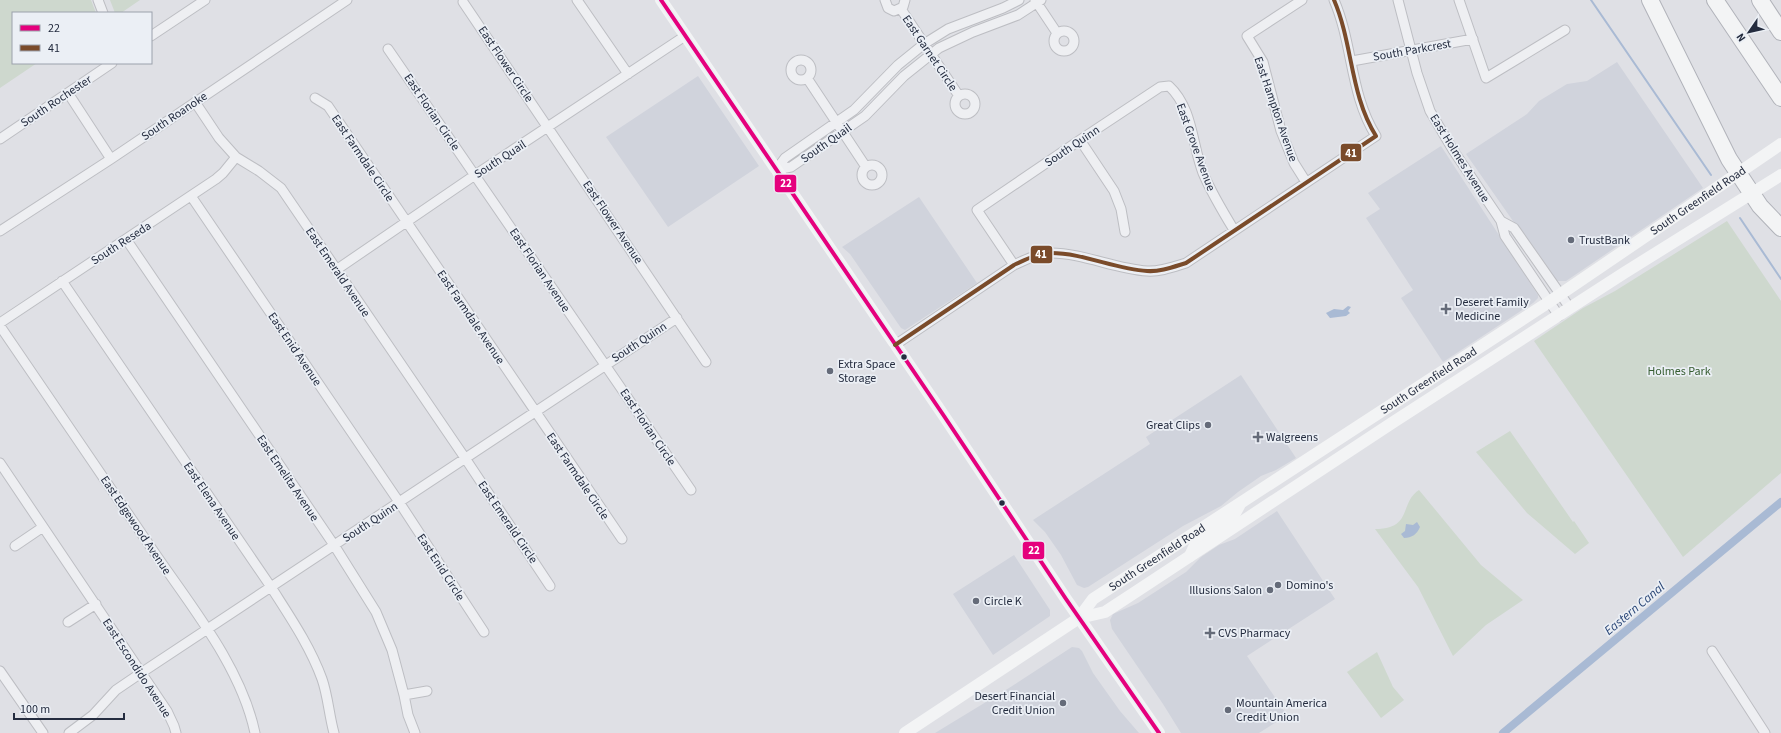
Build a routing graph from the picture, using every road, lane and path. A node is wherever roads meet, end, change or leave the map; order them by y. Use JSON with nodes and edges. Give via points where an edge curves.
{"nodes":[{"id":1,"x":98,"y":0,"type":"edge"},
{"id":2,"x":205,"y":0,"type":"edge"},
{"id":3,"x":577,"y":0,"type":"edge"},
{"id":4,"x":661,"y":0,"type":"edge"},
{"id":5,"x":885,"y":0,"type":"edge"},
{"id":6,"x":905,"y":0,"type":"edge"},
{"id":7,"x":1019,"y":0,"type":"edge"},
{"id":8,"x":1302,"y":0,"type":"edge"},
{"id":9,"x":1334,"y":0,"type":"edge"},
{"id":10,"x":1398,"y":0,"type":"edge"},
{"id":11,"x":1459,"y":0,"type":"edge"},
{"id":12,"x":1650,"y":0,"type":"edge"},
{"id":13,"x":1715,"y":0,"type":"edge"},
{"id":14,"x":1760,"y":0,"type":"edge"},
{"id":15,"x":344,"y":1,"type":"edge"},
{"id":16,"x":1038,"y":1,"type":"edge"},
{"id":17,"x":463,"y":2,"type":"dead end"},
{"id":18,"x":901,"y":10,"type":"junction"},
{"id":19,"x":103,"y":12,"type":"edge"},
{"id":20,"x":1565,"y":30,"type":"dead end"},
{"id":21,"x":1781,"y":32,"type":"edge"},
{"id":22,"x":1058,"y":33,"type":"dead end"},
{"id":23,"x":152,"y":35,"type":"edge"},
{"id":24,"x":685,"y":36,"type":"junction"},
{"id":25,"x":1473,"y":39,"type":"junction"},
{"id":26,"x":924,"y":44,"type":"junction"},
{"id":27,"x":388,"y":49,"type":"dead end"},
{"id":28,"x":1411,"y":51,"type":"junction"},
{"id":29,"x":930,"y":54,"type":"junction"},
{"id":30,"x":1352,"y":61,"type":"junction"},
{"id":31,"x":111,"y":64,"type":"edge"},
{"id":32,"x":628,"y":74,"type":"junction"},
{"id":33,"x":807,"y":78,"type":"dead end"},
{"id":34,"x":1169,"y":86,"type":"joint"},
{"id":35,"x":68,"y":93,"type":"junction"},
{"id":36,"x":959,"y":96,"type":"dead end"},
{"id":37,"x":315,"y":98,"type":"dead end"},
{"id":38,"x":1781,"y":98,"type":"edge"},
{"id":39,"x":194,"y":102,"type":"junction"},
{"id":40,"x":836,"y":123,"type":"junction"},
{"id":41,"x":548,"y":127,"type":"junction"},
{"id":42,"x":842,"y":132,"type":"junction"},
{"id":43,"x":0,"y":139,"type":"edge"},
{"id":44,"x":811,"y":140,"type":"junction"},
{"id":45,"x":1080,"y":140,"type":"junction"},
{"id":46,"x":1781,"y":144,"type":"edge"},
{"id":47,"x":817,"y":149,"type":"junction"},
{"id":48,"x":236,"y":157,"type":"junction"},
{"id":49,"x":111,"y":159,"type":"junction"},
{"id":50,"x":866,"y":167,"type":"dead end"},
{"id":51,"x":776,"y":170,"type":"junction"},
{"id":52,"x":1738,"y":172,"type":"junction"},
{"id":53,"x":475,"y":175,"type":"junction"},
{"id":54,"x":1781,"y":175,"type":"edge"},
{"id":55,"x":1306,"y":182,"type":"junction"},
{"id":56,"x":1752,"y":194,"type":"junction"},
{"id":57,"x":191,"y":196,"type":"junction"},
{"id":58,"x":406,"y":221,"type":"junction"},
{"id":59,"x":1501,"y":221,"type":"junction"},
{"id":60,"x":1781,"y":228,"type":"edge"},
{"id":61,"x":1234,"y":230,"type":"junction"},
{"id":62,"x":0,"y":231,"type":"edge"},
{"id":63,"x":1125,"y":232,"type":"dead end"},
{"id":64,"x":126,"y":239,"type":"junction"},
{"id":65,"x":1014,"y":265,"type":"junction"},
{"id":66,"x":336,"y":270,"type":"junction"},
{"id":67,"x":62,"y":281,"type":"junction"},
{"id":68,"x":1560,"y":294,"type":"junction"},
{"id":69,"x":1550,"y":302,"type":"junction"},
{"id":70,"x":1570,"y":308,"type":"junction"},
{"id":71,"x":1559,"y":316,"type":"junction"},
{"id":72,"x":677,"y":318,"type":"junction"},
{"id":73,"x":0,"y":322,"type":"edge"},
{"id":74,"x":0,"y":326,"type":"edge"},
{"id":75,"x":895,"y":344,"type":"junction"},
{"id":76,"x":706,"y":362,"type":"dead end"},
{"id":77,"x":605,"y":365,"type":"junction"},
{"id":78,"x":535,"y":412,"type":"junction"},
{"id":79,"x":1316,"y":452,"type":"junction"},
{"id":80,"x":466,"y":458,"type":"junction"},
{"id":81,"x":0,"y":463,"type":"edge"},
{"id":82,"x":691,"y":490,"type":"dead end"},
{"id":83,"x":399,"y":502,"type":"junction"},
{"id":84,"x":1238,"y":503,"type":"junction"},
{"id":85,"x":1256,"y":512,"type":"junction"},
{"id":86,"x":43,"y":527,"type":"junction"},
{"id":87,"x":622,"y":539,"type":"dead end"},
{"id":88,"x":334,"y":545,"type":"junction"},
{"id":89,"x":15,"y":546,"type":"dead end"},
{"id":90,"x":1190,"y":557,"type":"junction"},
{"id":91,"x":550,"y":586,"type":"dead end"},
{"id":92,"x":271,"y":588,"type":"junction"},
{"id":93,"x":96,"y":604,"type":"junction"},
{"id":94,"x":1079,"y":618,"type":"junction"},
{"id":95,"x":68,"y":622,"type":"dead end"},
{"id":96,"x":207,"y":630,"type":"junction"},
{"id":97,"x":484,"y":632,"type":"dead end"},
{"id":98,"x":1712,"y":651,"type":"dead end"},
{"id":99,"x":0,"y":671,"type":"edge"},
{"id":100,"x":141,"y":673,"type":"junction"},
{"id":101,"x":427,"y":691,"type":"dead end"},
{"id":102,"x":404,"y":695,"type":"junction"},
{"id":103,"x":43,"y":733,"type":"edge"},
{"id":104,"x":69,"y":733,"type":"edge"},
{"id":105,"x":176,"y":733,"type":"edge"},
{"id":106,"x":255,"y":733,"type":"edge"},
{"id":107,"x":334,"y":733,"type":"edge"},
{"id":108,"x":415,"y":733,"type":"edge"},
{"id":109,"x":905,"y":733,"type":"edge"},
{"id":110,"x":1159,"y":733,"type":"edge"},
{"id":111,"x":1766,"y":733,"type":"edge"}],
"edges":[{"from":1,"to":19,"type":"street"},
{"from":2,"to":23,"type":"street"},
{"from":3,"to":32,"type":"street"},
{"from":4,"to":24,"type":"main road"},
{"from":5,"to":18,"type":"street","name":"East Garnet Circle","via":[[886,6],[891,10]]},
{"from":6,"to":18,"type":"street","name":"East Garnet Circle"},
{"from":7,"to":26,"type":"street","name":"South Quail","via":[[953,27]]},
{"from":8,"to":55,"type":"street","name":"East Hampton Avenue","via":[[1247,36],[1263,62],[1281,131],[1294,163]]},
{"from":9,"to":30,"type":"street","via":[[1341,15]]},
{"from":10,"to":28,"type":"street","name":"East Holmes Avenue"},
{"from":11,"to":25,"type":"street"},
{"from":12,"to":52,"type":"highway","via":[[1729,159]]},
{"from":13,"to":38,"type":"highway"},
{"from":14,"to":21,"type":"highway"},
{"from":15,"to":39,"type":"street","name":"South Roanoke"},
{"from":16,"to":22,"type":"street"},
{"from":16,"to":29,"type":"street","name":"South Quail","via":[[1018,15],[958,38]]},
{"from":17,"to":41,"type":"street","name":"East Flower Circle"},
{"from":18,"to":26,"type":"street","name":"East Garnet Circle"},
{"from":20,"to":25,"type":"street","via":[[1486,78]]},
{"from":24,"to":32,"type":"street","name":"South Quail"},
{"from":24,"to":51,"type":"main road"},
{"from":25,"to":28,"type":"street","name":"South Parkcrest"},
{"from":26,"to":29,"type":"street","name":"East Garnet Circle"},
{"from":26,"to":40,"type":"street","name":"South Quail"},
{"from":27,"to":53,"type":"street","name":"East Florian Circle"},
{"from":28,"to":30,"type":"street","name":"South Parkcrest"},
{"from":28,"to":59,"type":"street","name":"East Holmes Avenue","via":[[1434,120]]},
{"from":29,"to":36,"type":"street","name":"East Garnet Circle"},
{"from":29,"to":42,"type":"street","name":"South Quail","via":[[904,76],[872,110]]},
{"from":30,"to":55,"type":"street","via":[[1362,109],[1376,136]]},
{"from":31,"to":35,"type":"street","name":"South Rochester"},
{"from":32,"to":41,"type":"street","name":"South Quail"},
{"from":33,"to":40,"type":"street"},
{"from":34,"to":45,"type":"street","name":"South Quinn","via":[[1160,88]]},
{"from":34,"to":61,"type":"street","name":"East Grove Avenue","via":[[1174,90],[1184,110],[1203,172]]},
{"from":35,"to":43,"type":"street","name":"South Rochester"},
{"from":35,"to":49,"type":"street"},
{"from":37,"to":58,"type":"street","name":"East Farmdale Circle","via":[[328,106]]},
{"from":39,"to":48,"type":"street","name":"East Emerald Avenue"},
{"from":39,"to":49,"type":"street","name":"South Roanoke"},
{"from":40,"to":42,"type":"street"},
{"from":40,"to":44,"type":"street","name":"South Quail"},
{"from":41,"to":53,"type":"street","name":"South Quail"},
{"from":41,"to":72,"type":"street","name":"East Flower Avenue"},
{"from":42,"to":47,"type":"street","name":"South Quail"},
{"from":42,"to":50,"type":"street"},
{"from":44,"to":47,"type":"street"},
{"from":44,"to":51,"type":"street","name":"South Quail","via":[[785,158]]},
{"from":45,"to":63,"type":"street","via":[[1114,191],[1122,209]]},
{"from":45,"to":65,"type":"street","name":"South Quinn","via":[[978,210]]},
{"from":46,"to":52,"type":"main road","name":"South Greenfield Road"},
{"from":47,"to":51,"type":"street","name":"South Quail","via":[[791,167]]},
{"from":48,"to":57,"type":"street","name":"South Reseda","via":[[223,173]]},
{"from":48,"to":66,"type":"street","name":"East Emerald Avenue","via":[[281,188]]},
{"from":49,"to":62,"type":"street","name":"South Roanoke"},
{"from":51,"to":75,"type":"main road"},
{"from":52,"to":56,"type":"highway"},
{"from":52,"to":68,"type":"main road","name":"South Greenfield Road"},
{"from":53,"to":58,"type":"street","name":"South Quail"},
{"from":53,"to":77,"type":"street","name":"East Florian Avenue"},
{"from":54,"to":56,"type":"main road","name":"South Greenfield Road"},
{"from":55,"to":61,"type":"street"},
{"from":56,"to":60,"type":"highway"},
{"from":56,"to":70,"type":"main road","name":"South Greenfield Road"},
{"from":57,"to":64,"type":"street","name":"South Reseda"},
{"from":57,"to":83,"type":"street","name":"East Enid Avenue"},
{"from":58,"to":66,"type":"street","name":"South Quail"},
{"from":58,"to":78,"type":"street","name":"East Farmdale Avenue"},
{"from":59,"to":68,"type":"street","name":"East Holmes Avenue","via":[[1514,228]]},
{"from":59,"to":69,"type":"street","name":"East Holmes Avenue","via":[[1505,236]]},
{"from":61,"to":65,"type":"street","via":[[1186,263],[1166,269],[1148,271],[1050,253],[1034,256]]},
{"from":64,"to":67,"type":"street","name":"South Reseda"},
{"from":64,"to":88,"type":"street","name":"East Emelita Avenue"},
{"from":65,"to":75,"type":"street"},
{"from":66,"to":80,"type":"street","name":"East Emerald Avenue"},
{"from":67,"to":73,"type":"street","name":"South Reseda"},
{"from":67,"to":92,"type":"street","name":"East Elena Avenue"},
{"from":68,"to":69,"type":"main road","name":"South Greenfield Road"},
{"from":68,"to":70,"type":"street","name":"East Holmes Avenue"},
{"from":69,"to":71,"type":"street","name":"East Holmes Avenue"},
{"from":69,"to":79,"type":"main road","name":"South Greenfield Road"},
{"from":70,"to":71,"type":"main road","name":"South Greenfield Road"},
{"from":71,"to":85,"type":"main road","name":"South Greenfield Road"},
{"from":72,"to":76,"type":"street"},
{"from":72,"to":77,"type":"street","name":"South Quinn"},
{"from":74,"to":96,"type":"street","name":"East Edgewood Avenue"},
{"from":75,"to":94,"type":"main road"},
{"from":77,"to":78,"type":"street","name":"South Quinn"},
{"from":77,"to":82,"type":"street","name":"East Florian Circle"},
{"from":78,"to":80,"type":"street","name":"South Quinn"},
{"from":78,"to":87,"type":"street","name":"East Farmdale Circle"},
{"from":79,"to":84,"type":"main road","name":"South Greenfield Road"},
{"from":79,"to":85,"type":"main road","via":[[1303,470],[1260,499],[1255,507]]},
{"from":80,"to":83,"type":"street","name":"South Quinn"},
{"from":80,"to":91,"type":"street","name":"East Emerald Circle"},
{"from":81,"to":86,"type":"street","name":"East Escondido Avenue"},
{"from":83,"to":88,"type":"street","name":"South Quinn"},
{"from":83,"to":97,"type":"street","name":"East Enid Circle"},
{"from":84,"to":90,"type":"main road","via":[[1236,514],[1196,543]]},
{"from":84,"to":94,"type":"main road","name":"South Greenfield Road","via":[[1093,599]]},
{"from":85,"to":90,"type":"main road","name":"South Greenfield Road"},
{"from":86,"to":89,"type":"street"},
{"from":86,"to":93,"type":"street","name":"East Escondido Avenue"},
{"from":88,"to":92,"type":"street","name":"South Quinn"},
{"from":88,"to":102,"type":"street","name":"East Emelita Avenue","via":[[376,612],[392,650]]},
{"from":90,"to":94,"type":"main road","name":"South Greenfield Road","via":[[1104,612]]},
{"from":92,"to":96,"type":"street","name":"South Quinn"},
{"from":92,"to":107,"type":"street","name":"East Elena Avenue","via":[[313,657],[322,680]]},
{"from":93,"to":95,"type":"street"},
{"from":93,"to":100,"type":"street","name":"East Escondido Avenue"},
{"from":94,"to":109,"type":"main road","name":"South Greenfield Road"},
{"from":94,"to":110,"type":"main road"},
{"from":96,"to":100,"type":"street","name":"South Quinn"},
{"from":96,"to":106,"type":"street","name":"East Edgewood Avenue","via":[[243,691]]},
{"from":98,"to":111,"type":"street"},
{"from":99,"to":103,"type":"street"},
{"from":100,"to":104,"type":"street","name":"South Quinn","via":[[116,690],[93,715]]},
{"from":100,"to":105,"type":"street","name":"East Escondido Avenue","via":[[167,711]]},
{"from":101,"to":102,"type":"street"},
{"from":102,"to":108,"type":"street","name":"East Emelita Avenue"}]}
